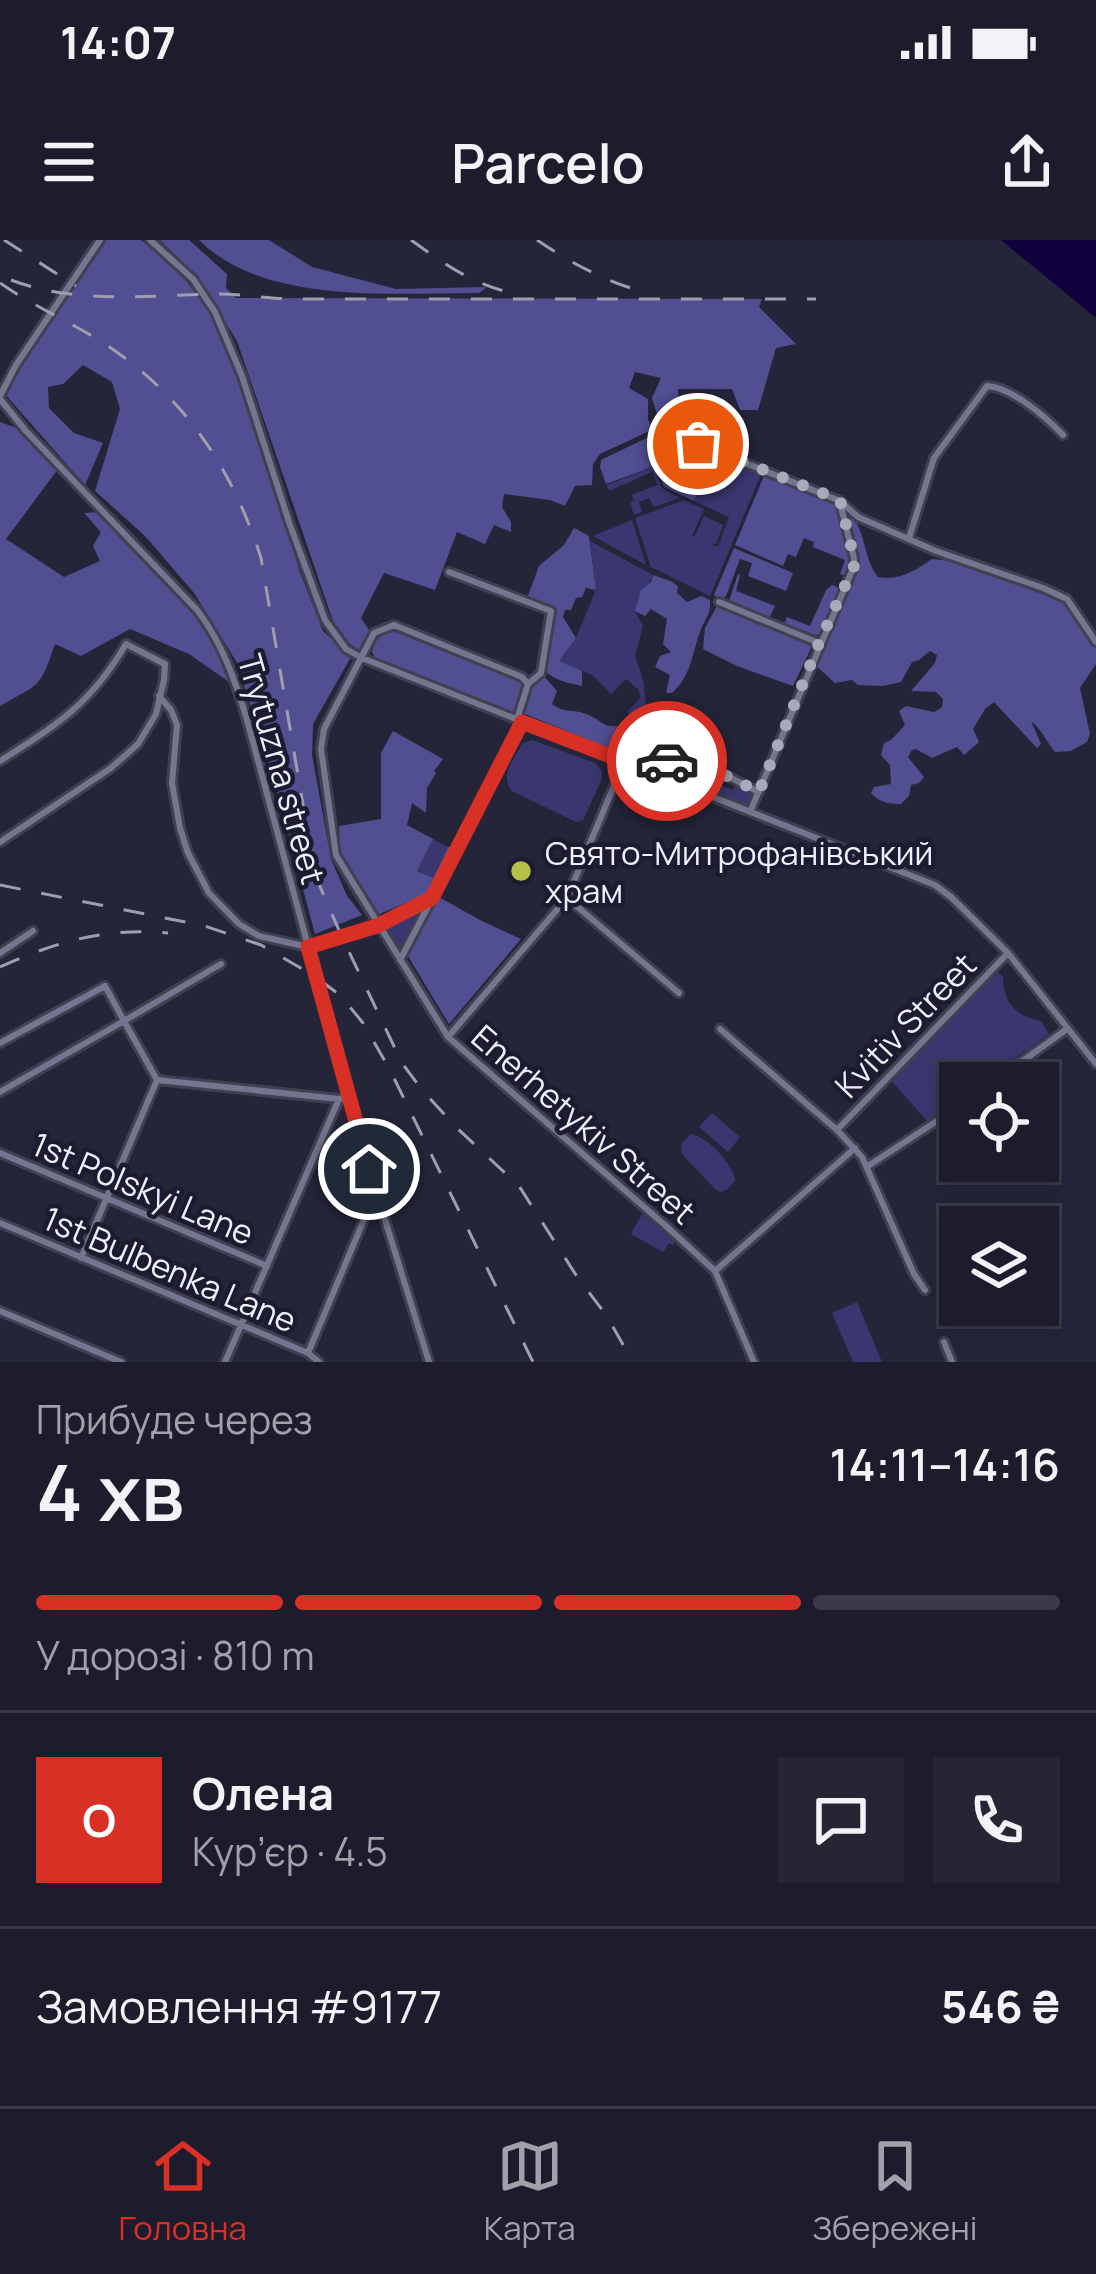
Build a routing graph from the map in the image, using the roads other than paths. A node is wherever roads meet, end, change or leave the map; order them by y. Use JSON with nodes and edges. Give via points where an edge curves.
{"nodes":[{"id":1,"x":100,"y":240,"type":"edge"},
{"id":2,"x":150,"y":240,"type":"edge"},
{"id":3,"x":0,"y":398,"type":"edge"},
{"id":4,"x":665,"y":431,"type":"dead end"},
{"id":5,"x":1063,"y":435,"type":"dead end"},
{"id":6,"x":840,"y":500,"type":"junction"},
{"id":7,"x":909,"y":538,"type":"junction"},
{"id":8,"x":448,"y":572,"type":"dead end"},
{"id":9,"x":719,"y":602,"type":"dead end"},
{"id":10,"x":1096,"y":642,"type":"edge"},
{"id":11,"x":819,"y":643,"type":"junction"},
{"id":12,"x":362,"y":658,"type":"junction"},
{"id":13,"x":528,"y":684,"type":"junction"},
{"id":14,"x":160,"y":696,"type":"junction"},
{"id":15,"x":156,"y":714,"type":"junction"},
{"id":16,"x":519,"y":720,"type":"junction"},
{"id":17,"x":177,"y":725,"type":"junction"},
{"id":18,"x":0,"y":761,"type":"edge"},
{"id":19,"x":624,"y":762,"type":"junction"},
{"id":20,"x":636,"y":766,"type":"junction"},
{"id":21,"x":759,"y":792,"type":"junction"},
{"id":22,"x":750,"y":812,"type":"junction"},
{"id":23,"x":0,"y":842,"type":"edge"},
{"id":24,"x":432,"y":898,"type":"junction"},
{"id":25,"x":567,"y":898,"type":"junction"},
{"id":26,"x":377,"y":926,"type":"junction"},
{"id":27,"x":33,"y":931,"type":"dead end"},
{"id":28,"x":308,"y":947,"type":"junction"},
{"id":29,"x":0,"y":953,"type":"edge"},
{"id":30,"x":1007,"y":953,"type":"junction"},
{"id":31,"x":400,"y":960,"type":"junction"},
{"id":32,"x":221,"y":964,"type":"dead end"},
{"id":33,"x":679,"y":993,"type":"dead end"},
{"id":34,"x":124,"y":1021,"type":"junction"},
{"id":35,"x":1068,"y":1028,"type":"junction"},
{"id":36,"x":720,"y":1029,"type":"dead end"},
{"id":37,"x":448,"y":1037,"type":"junction"},
{"id":38,"x":0,"y":1043,"type":"edge"},
{"id":39,"x":1021,"y":1062,"type":"edge"},
{"id":40,"x":1096,"y":1064,"type":"edge"},
{"id":41,"x":157,"y":1080,"type":"junction"},
{"id":42,"x":0,"y":1092,"type":"edge"},
{"id":43,"x":344,"y":1098,"type":"junction"},
{"id":44,"x":939,"y":1120,"type":"edge"},
{"id":45,"x":837,"y":1130,"type":"junction"},
{"id":46,"x":855,"y":1148,"type":"junction"},
{"id":47,"x":0,"y":1153,"type":"edge"},
{"id":48,"x":868,"y":1166,"type":"junction"},
{"id":49,"x":378,"y":1197,"type":"junction"},
{"id":50,"x":106,"y":1199,"type":"junction"},
{"id":51,"x":0,"y":1223,"type":"edge"},
{"id":52,"x":81,"y":1258,"type":"junction"},
{"id":53,"x":267,"y":1266,"type":"junction"},
{"id":54,"x":715,"y":1271,"type":"junction"},
{"id":55,"x":925,"y":1290,"type":"dead end"},
{"id":56,"x":0,"y":1311,"type":"edge"},
{"id":57,"x":241,"y":1326,"type":"junction"},
{"id":58,"x":944,"y":1342,"type":"dead end"},
{"id":59,"x":308,"y":1353,"type":"junction"},
{"id":60,"x":121,"y":1362,"type":"edge"},
{"id":61,"x":225,"y":1362,"type":"edge"},
{"id":62,"x":319,"y":1362,"type":"edge"},
{"id":63,"x":429,"y":1362,"type":"edge"},
{"id":64,"x":754,"y":1362,"type":"edge"},
{"id":65,"x":952,"y":1362,"type":"edge"}],
"edges":[{"from":1,"to":3,"type":"street"},
{"from":2,"to":12,"type":"street","via":[[215,312],[325,620]]},
{"from":3,"to":28,"type":"street","name":"Trytuzna street","via":[[216,636],[247,719]]},
{"from":4,"to":6,"type":"street"},
{"from":5,"to":7,"type":"street","via":[[1025,403],[987,386],[934,458]]},
{"from":6,"to":7,"type":"street","via":[[858,518]]},
{"from":6,"to":11,"type":"street","via":[[854,566]]},
{"from":7,"to":10,"type":"street","via":[[1067,599]]},
{"from":8,"to":13,"type":"street","via":[[550,611],[541,673]]},
{"from":9,"to":11,"type":"street"},
{"from":11,"to":21,"type":"street"},
{"from":12,"to":13,"type":"street","via":[[374,633],[394,625]]},
{"from":12,"to":16,"type":"street"},
{"from":12,"to":26,"type":"street","name":"Enerhetykiv Street","via":[[321,749],[336,855]]},
{"from":13,"to":16,"type":"street"},
{"from":14,"to":15,"type":"street"},
{"from":14,"to":17,"type":"street"},
{"from":14,"to":18,"type":"street","via":[[165,664],[126,644],[80,707]]},
{"from":15,"to":17,"type":"street"},
{"from":15,"to":23,"type":"street","via":[[128,755]]},
{"from":16,"to":19,"type":"street"},
{"from":16,"to":24,"type":"street"},
{"from":17,"to":28,"type":"street","via":[[176,804],[209,893],[259,936]]},
{"from":19,"to":20,"type":"street"},
{"from":19,"to":25,"type":"street"},
{"from":20,"to":21,"type":"street","via":[[643,752]]},
{"from":20,"to":22,"type":"street"},
{"from":21,"to":22,"type":"street"},
{"from":22,"to":30,"type":"street","via":[[935,886]]},
{"from":24,"to":26,"type":"street"},
{"from":24,"to":31,"type":"street"},
{"from":25,"to":33,"type":"street"},
{"from":25,"to":37,"type":"street"},
{"from":26,"to":28,"type":"street"},
{"from":26,"to":31,"type":"street","name":"Enerhetykiv Street"},
{"from":27,"to":29,"type":"street"},
{"from":28,"to":43,"type":"street","name":"Trytuzna street"},
{"from":30,"to":35,"type":"street"},
{"from":30,"to":45,"type":"street","name":"Kvitiv Street"},
{"from":31,"to":37,"type":"street","name":"Enerhetykiv Street"},
{"from":32,"to":34,"type":"street"},
{"from":34,"to":38,"type":"street","via":[[105,986]]},
{"from":34,"to":41,"type":"street"},
{"from":34,"to":42,"type":"street"},
{"from":35,"to":39,"type":"street"},
{"from":35,"to":40,"type":"street"},
{"from":36,"to":45,"type":"street"},
{"from":37,"to":54,"type":"street","name":"Enerhetykiv Street"},
{"from":41,"to":43,"type":"street"},
{"from":41,"to":50,"type":"street"},
{"from":43,"to":49,"type":"street","name":"Trytuzna street"},
{"from":43,"to":53,"type":"street"},
{"from":44,"to":48,"type":"street"},
{"from":45,"to":46,"type":"street"},
{"from":46,"to":48,"type":"street"},
{"from":46,"to":54,"type":"street","name":"Kvitiv Street"},
{"from":47,"to":50,"type":"street","name":"1st Polskyi Lane"},
{"from":48,"to":55,"type":"street"},
{"from":49,"to":59,"type":"street"},
{"from":49,"to":63,"type":"street","name":"Trytuzna street"},
{"from":50,"to":52,"type":"street"},
{"from":50,"to":53,"type":"street","name":"1st Polskyi Lane"},
{"from":51,"to":52,"type":"street","name":"1st Bulbenka Lane"},
{"from":52,"to":57,"type":"street","name":"1st Bulbenka Lane"},
{"from":53,"to":57,"type":"street"},
{"from":54,"to":64,"type":"street","name":"Enerhetykiv Street"},
{"from":56,"to":60,"type":"street"},
{"from":57,"to":59,"type":"street","name":"1st Bulbenka Lane"},
{"from":57,"to":61,"type":"street"},
{"from":58,"to":65,"type":"street"},
{"from":59,"to":62,"type":"street","name":"1st Bulbenka Lane"}]}
